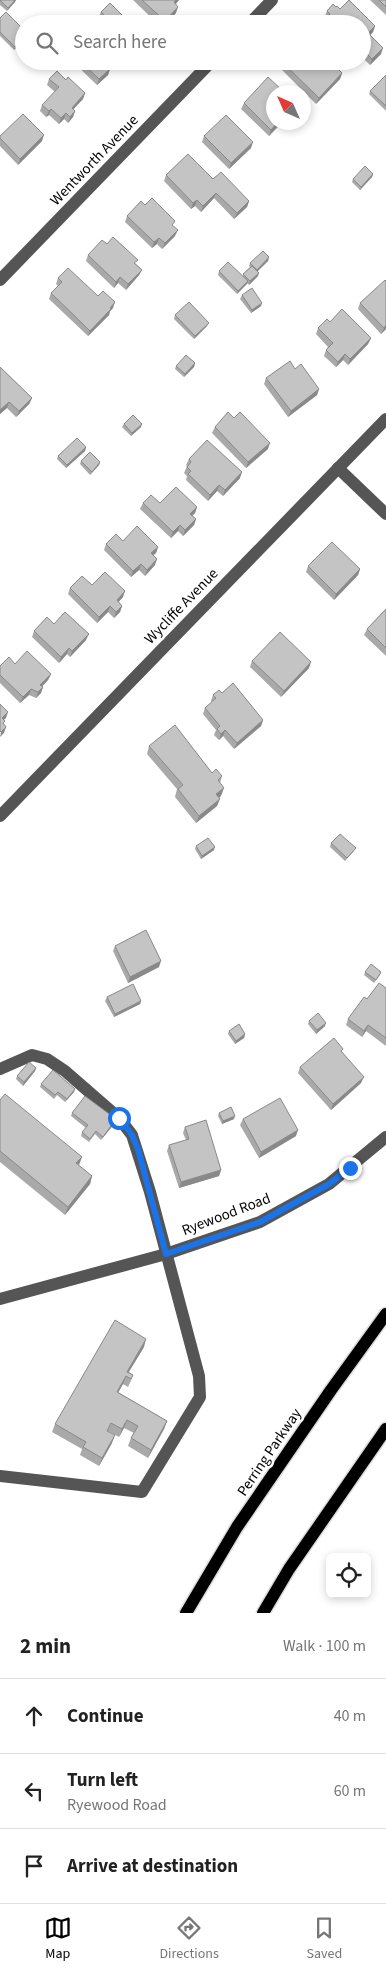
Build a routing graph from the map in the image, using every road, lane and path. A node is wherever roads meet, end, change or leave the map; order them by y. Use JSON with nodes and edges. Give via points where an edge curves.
{"nodes":[{"id":1,"x":272,"y":0,"type":"edge"},
{"id":2,"x":257,"y":15,"type":"edge"},
{"id":3,"x":203,"y":70,"type":"edge"},
{"id":4,"x":0,"y":280,"type":"edge"},
{"id":5,"x":386,"y":419,"type":"edge"},
{"id":6,"x":338,"y":468,"type":"junction"},
{"id":7,"x":386,"y":514,"type":"edge"},
{"id":8,"x":0,"y":816,"type":"edge"},
{"id":9,"x":0,"y":1069,"type":"edge"},
{"id":10,"x":386,"y":1137,"type":"edge"},
{"id":11,"x":166,"y":1254,"type":"junction"},
{"id":12,"x":0,"y":1299,"type":"edge"},
{"id":13,"x":386,"y":1314,"type":"edge"},
{"id":14,"x":386,"y":1429,"type":"edge"},
{"id":15,"x":0,"y":1476,"type":"edge"},
{"id":16,"x":186,"y":1613,"type":"edge"},
{"id":17,"x":263,"y":1613,"type":"edge"}],
"edges":[{"from":1,"to":2,"type":"street"},
{"from":3,"to":4,"type":"street","name":"Wentworth Avenue"},
{"from":5,"to":6,"type":"street","name":"Wycliffe Avenue"},
{"from":6,"to":7,"type":"street"},
{"from":6,"to":8,"type":"street","name":"Wycliffe Avenue"},
{"from":9,"to":11,"type":"street","via":[[32,1055],[47,1059],[119,1118],[138,1149]]},
{"from":10,"to":11,"type":"street","name":"Ryewood Road","via":[[329,1184],[287,1208],[260,1222]]},
{"from":11,"to":12,"type":"street","name":"Ryewood Road"},
{"from":11,"to":15,"type":"street","via":[[199,1376],[200,1398],[142,1492]]},
{"from":13,"to":16,"type":"main road","name":"Perring Parkway","via":[[237,1528]]},
{"from":14,"to":17,"type":"main road","via":[[289,1569]]}]}
